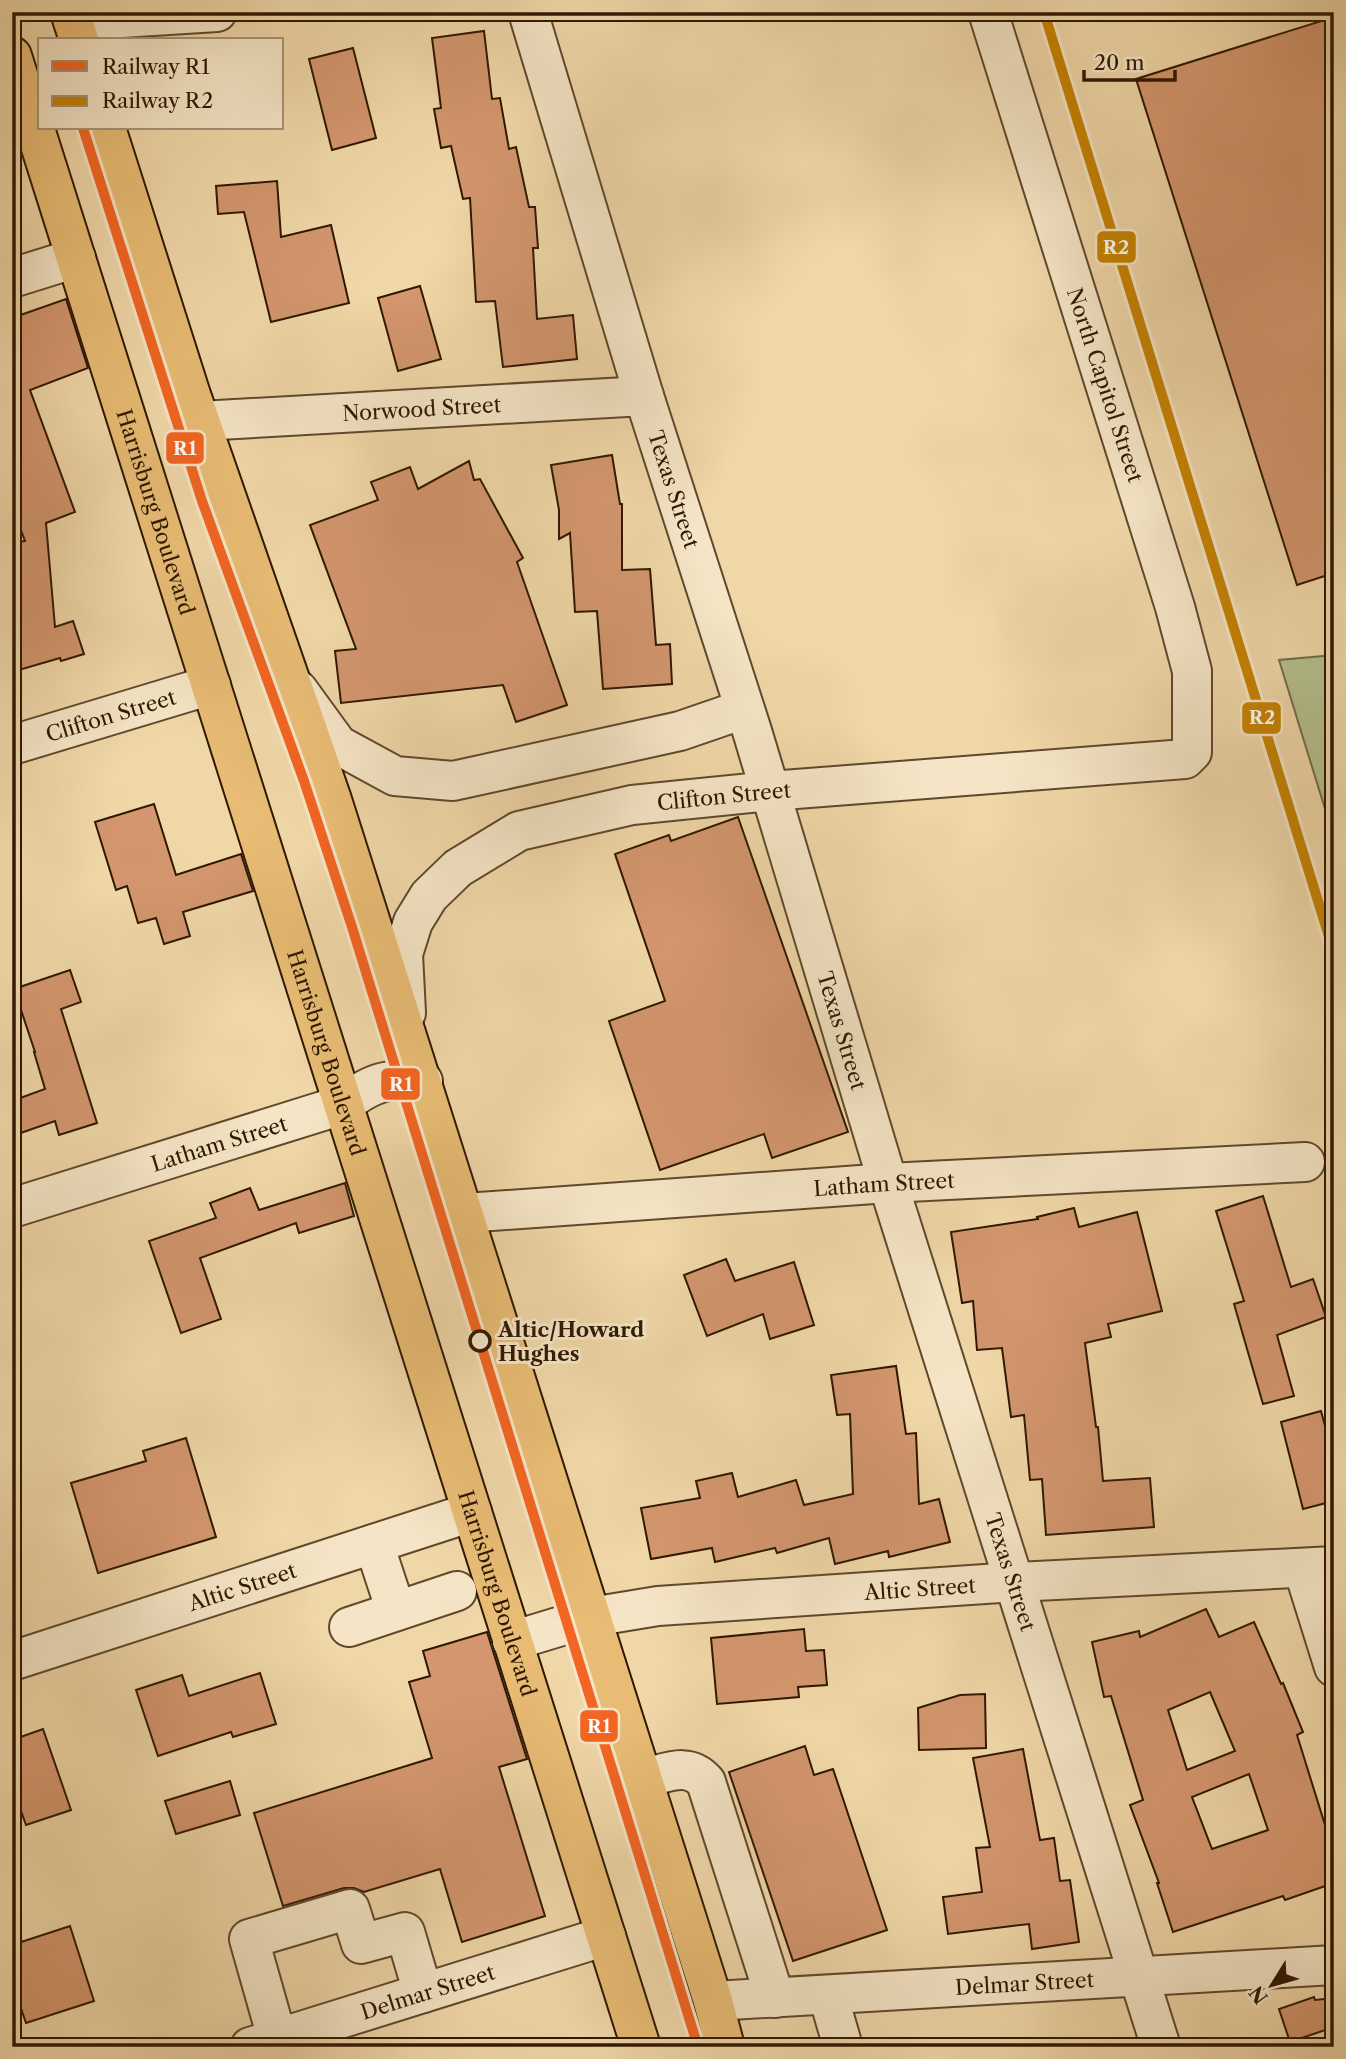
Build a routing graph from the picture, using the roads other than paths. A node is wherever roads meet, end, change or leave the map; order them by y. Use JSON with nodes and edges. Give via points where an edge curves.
{"nodes":[{"id":1,"x":217,"y":12,"type":"edge"},
{"id":2,"x":989,"y":12,"type":"edge"},
{"id":3,"x":530,"y":13,"type":"edge"},
{"id":4,"x":73,"y":22,"type":"edge"},
{"id":5,"x":12,"y":56,"type":"edge"},
{"id":6,"x":107,"y":130,"type":"edge"},
{"id":7,"x":76,"y":258,"type":"junction"},
{"id":8,"x":12,"y":278,"type":"edge"},
{"id":9,"x":643,"y":396,"type":"junction"},
{"id":10,"x":200,"y":421,"type":"junction"},
{"id":11,"x":291,"y":679,"type":"junction"},
{"id":12,"x":211,"y":685,"type":"junction"},
{"id":13,"x":744,"y":709,"type":"junction"},
{"id":14,"x":12,"y":745,"type":"edge"},
{"id":15,"x":1185,"y":759,"type":"joint"},
{"id":16,"x":770,"y":791,"type":"junction"},
{"id":17,"x":408,"y":1032,"type":"junction"},
{"id":18,"x":423,"y":1082,"type":"junction"},
{"id":19,"x":342,"y":1105,"type":"junction"},
{"id":20,"x":1305,"y":1162,"type":"dead end"},
{"id":21,"x":888,"y":1183,"type":"junction"},
{"id":22,"x":12,"y":1208,"type":"edge"},
{"id":23,"x":465,"y":1213,"type":"junction"},
{"id":24,"x":472,"y":1512,"type":"junction"},
{"id":25,"x":374,"y":1544,"type":"junction"},
{"id":26,"x":1319,"y":1567,"type":"edge"},
{"id":27,"x":1015,"y":1582,"type":"junction"},
{"id":28,"x":457,"y":1591,"type":"dead end"},
{"id":29,"x":396,"y":1611,"type":"junction"},
{"id":30,"x":591,"y":1617,"type":"junction"},
{"id":31,"x":349,"y":1627,"type":"dead end"},
{"id":32,"x":512,"y":1641,"type":"junction"},
{"id":33,"x":12,"y":1661,"type":"edge"},
{"id":34,"x":1334,"y":1667,"type":"edge"},
{"id":35,"x":642,"y":1779,"type":"junction"},
{"id":36,"x":606,"y":1936,"type":"junction"},
{"id":37,"x":1334,"y":1965,"type":"edge"},
{"id":38,"x":1140,"y":1978,"type":"junction"},
{"id":39,"x":423,"y":1993,"type":"junction"},
{"id":40,"x":828,"y":1995,"type":"junction"},
{"id":41,"x":775,"y":1998,"type":"junction"},
{"id":42,"x":713,"y":2001,"type":"junction"},
{"id":43,"x":264,"y":2043,"type":"edge"},
{"id":44,"x":641,"y":2047,"type":"edge"},
{"id":45,"x":725,"y":2047,"type":"edge"},
{"id":46,"x":843,"y":2047,"type":"edge"},
{"id":47,"x":1161,"y":2047,"type":"edge"}],
"edges":[{"from":1,"to":4,"type":"street"},
{"from":2,"to":15,"type":"street","name":"North Capitol Street","via":[[1192,671],[1192,752]]},
{"from":3,"to":9,"type":"street","name":"Texas Street"},
{"from":5,"to":7,"type":"main road","name":"Harrisburg Boulevard"},
{"from":6,"to":10,"type":"main road"},
{"from":7,"to":8,"type":"street"},
{"from":7,"to":12,"type":"main road","name":"Harrisburg Boulevard"},
{"from":9,"to":10,"type":"street","name":"Norwood Street"},
{"from":9,"to":13,"type":"street","name":"Texas Street"},
{"from":10,"to":11,"type":"main road"},
{"from":11,"to":13,"type":"street","via":[[338,745],[396,776],[453,781],[680,731]]},
{"from":11,"to":17,"type":"main road"},
{"from":12,"to":14,"type":"street","name":"Clifton Street"},
{"from":12,"to":19,"type":"main road","name":"Harrisburg Boulevard"},
{"from":13,"to":16,"type":"street","name":"Texas Street"},
{"from":15,"to":16,"type":"street","name":"Clifton Street"},
{"from":16,"to":17,"type":"street","name":"Clifton Street","via":[[632,805],[519,831],[458,868],[429,896],[413,922],[404,954]]},
{"from":16,"to":21,"type":"street","name":"Texas Street"},
{"from":17,"to":18,"type":"main road"},
{"from":18,"to":19,"type":"street","name":"Latham Street","via":[[401,1079],[365,1088]]},
{"from":18,"to":23,"type":"main road"},
{"from":19,"to":22,"type":"street","name":"Latham Street"},
{"from":19,"to":24,"type":"main road","name":"Harrisburg Boulevard"},
{"from":20,"to":21,"type":"street","name":"Latham Street"},
{"from":21,"to":23,"type":"street","name":"Latham Street"},
{"from":21,"to":27,"type":"street","name":"Texas Street"},
{"from":23,"to":30,"type":"main road"},
{"from":24,"to":25,"type":"street","name":"Altic Street"},
{"from":24,"to":32,"type":"main road","name":"Harrisburg Boulevard"},
{"from":25,"to":29,"type":"street"},
{"from":25,"to":33,"type":"street","name":"Altic Street"},
{"from":26,"to":27,"type":"street","name":"Altic Street"},
{"from":26,"to":34,"type":"street"},
{"from":27,"to":30,"type":"street","name":"Altic Street","via":[[658,1606]]},
{"from":27,"to":38,"type":"street","name":"Texas Street"},
{"from":28,"to":29,"type":"street"},
{"from":29,"to":31,"type":"street"},
{"from":30,"to":32,"type":"street","name":"Altic Street"},
{"from":30,"to":35,"type":"main road"},
{"from":32,"to":36,"type":"main road","name":"Harrisburg Boulevard"},
{"from":35,"to":41,"type":"street","via":[[690,1769],[706,1782]]},
{"from":35,"to":42,"type":"main road"},
{"from":36,"to":39,"type":"street","name":"Delmar Street"},
{"from":36,"to":44,"type":"main road","name":"Harrisburg Boulevard"},
{"from":37,"to":38,"type":"street","name":"Delmar Street"},
{"from":38,"to":40,"type":"street","name":"Delmar Street"},
{"from":38,"to":47,"type":"street","name":"Texas Street"},
{"from":39,"to":43,"type":"street","name":"Delmar Street"},
{"from":39,"to":43,"type":"street","via":[[405,1932],[361,1944],[350,1909],[249,1939]]},
{"from":40,"to":41,"type":"street","name":"Delmar Street"},
{"from":40,"to":46,"type":"street"},
{"from":41,"to":42,"type":"street","name":"Delmar Street"},
{"from":42,"to":45,"type":"main road"}]}
